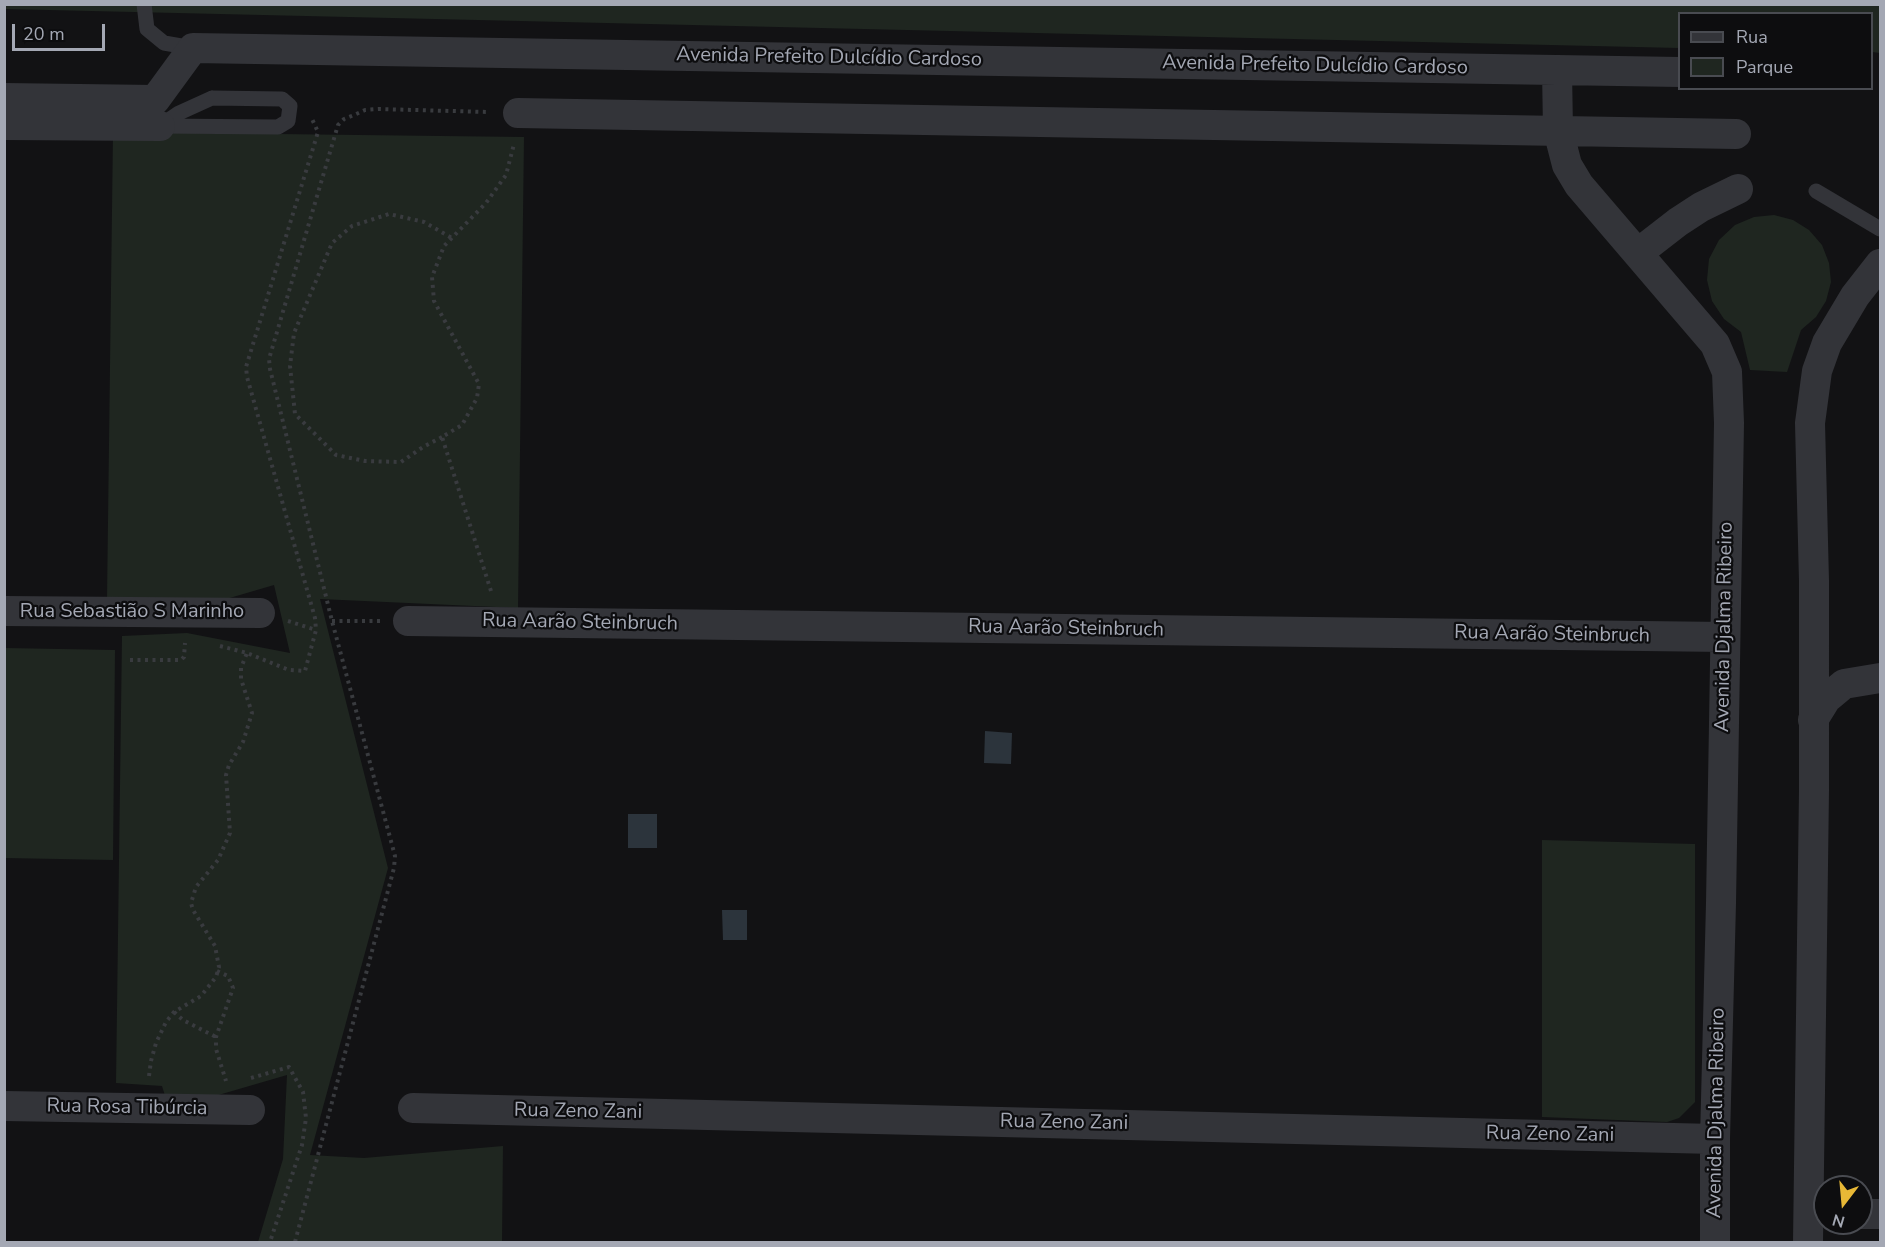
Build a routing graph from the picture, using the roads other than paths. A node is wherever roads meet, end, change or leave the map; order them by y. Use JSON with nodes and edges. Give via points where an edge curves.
{"nodes":[{"id":1,"x":144,"y":4,"type":"edge"},
{"id":2,"x":193,"y":48,"type":"junction"},
{"id":3,"x":1557,"y":70,"type":"junction"},
{"id":4,"x":1678,"y":72,"type":"edge"},
{"id":5,"x":4,"y":98,"type":"edge"},
{"id":6,"x":518,"y":113,"type":"road end"},
{"id":7,"x":4,"y":125,"type":"edge"},
{"id":8,"x":160,"y":126,"type":"junction"},
{"id":9,"x":1558,"y":130,"type":"junction"},
{"id":10,"x":1736,"y":134,"type":"dead end"},
{"id":11,"x":1738,"y":189,"type":"dead end"},
{"id":12,"x":1816,"y":191,"type":"dead end"},
{"id":13,"x":1881,"y":229,"type":"edge"},
{"id":14,"x":1638,"y":253,"type":"junction"},
{"id":15,"x":1881,"y":264,"type":"edge"},
{"id":16,"x":4,"y":611,"type":"edge"},
{"id":17,"x":260,"y":613,"type":"dead end"},
{"id":18,"x":408,"y":621,"type":"road end"},
{"id":19,"x":1725,"y":637,"type":"junction"},
{"id":20,"x":1881,"y":678,"type":"edge"},
{"id":21,"x":1813,"y":720,"type":"junction"},
{"id":22,"x":4,"y":1106,"type":"edge"},
{"id":23,"x":413,"y":1108,"type":"dead end"},
{"id":24,"x":250,"y":1110,"type":"dead end"},
{"id":25,"x":1715,"y":1139,"type":"junction"},
{"id":26,"x":1715,"y":1242,"type":"edge"},
{"id":27,"x":1808,"y":1242,"type":"edge"}],
"edges":[{"from":1,"to":2,"type":"lane","via":[[147,29],[164,43]]},
{"from":2,"to":3,"type":"street","name":"Avenida Prefeito Dulcídio Cardoso"},
{"from":2,"to":5,"type":"street","via":[[155,100]]},
{"from":3,"to":4,"type":"street","name":"Avenida Prefeito Dulcídio Cardoso"},
{"from":3,"to":9,"type":"street","name":"Avenida Djalma Ribeiro"},
{"from":6,"to":9,"type":"street"},
{"from":7,"to":8,"type":"street"},
{"from":8,"to":8,"type":"lane","via":[[278,127],[288,122],[290,106],[282,99],[212,98]]},
{"from":9,"to":10,"type":"street"},
{"from":9,"to":14,"type":"street","name":"Avenida Djalma Ribeiro","via":[[1567,165],[1579,185]]},
{"from":11,"to":14,"type":"street","via":[[1701,207]]},
{"from":12,"to":13,"type":"lane"},
{"from":14,"to":19,"type":"street","name":"Avenida Djalma Ribeiro","via":[[1715,344],[1727,372]]},
{"from":15,"to":21,"type":"street","via":[[1832,333],[1817,371],[1810,423]]},
{"from":16,"to":17,"type":"street","name":"Rua Sebastião S Marinho"},
{"from":18,"to":19,"type":"street","name":"Rua Aarão Steinbruch"},
{"from":19,"to":25,"type":"street","name":"Avenida Djalma Ribeiro"},
{"from":20,"to":21,"type":"street","via":[[1844,684],[1826,699]]},
{"from":21,"to":27,"type":"street"},
{"from":22,"to":24,"type":"street","name":"Rua Rosa Tibúrcia"},
{"from":23,"to":25,"type":"street","name":"Rua Zeno Zani"},
{"from":25,"to":26,"type":"street","name":"Avenida Djalma Ribeiro"}]}
